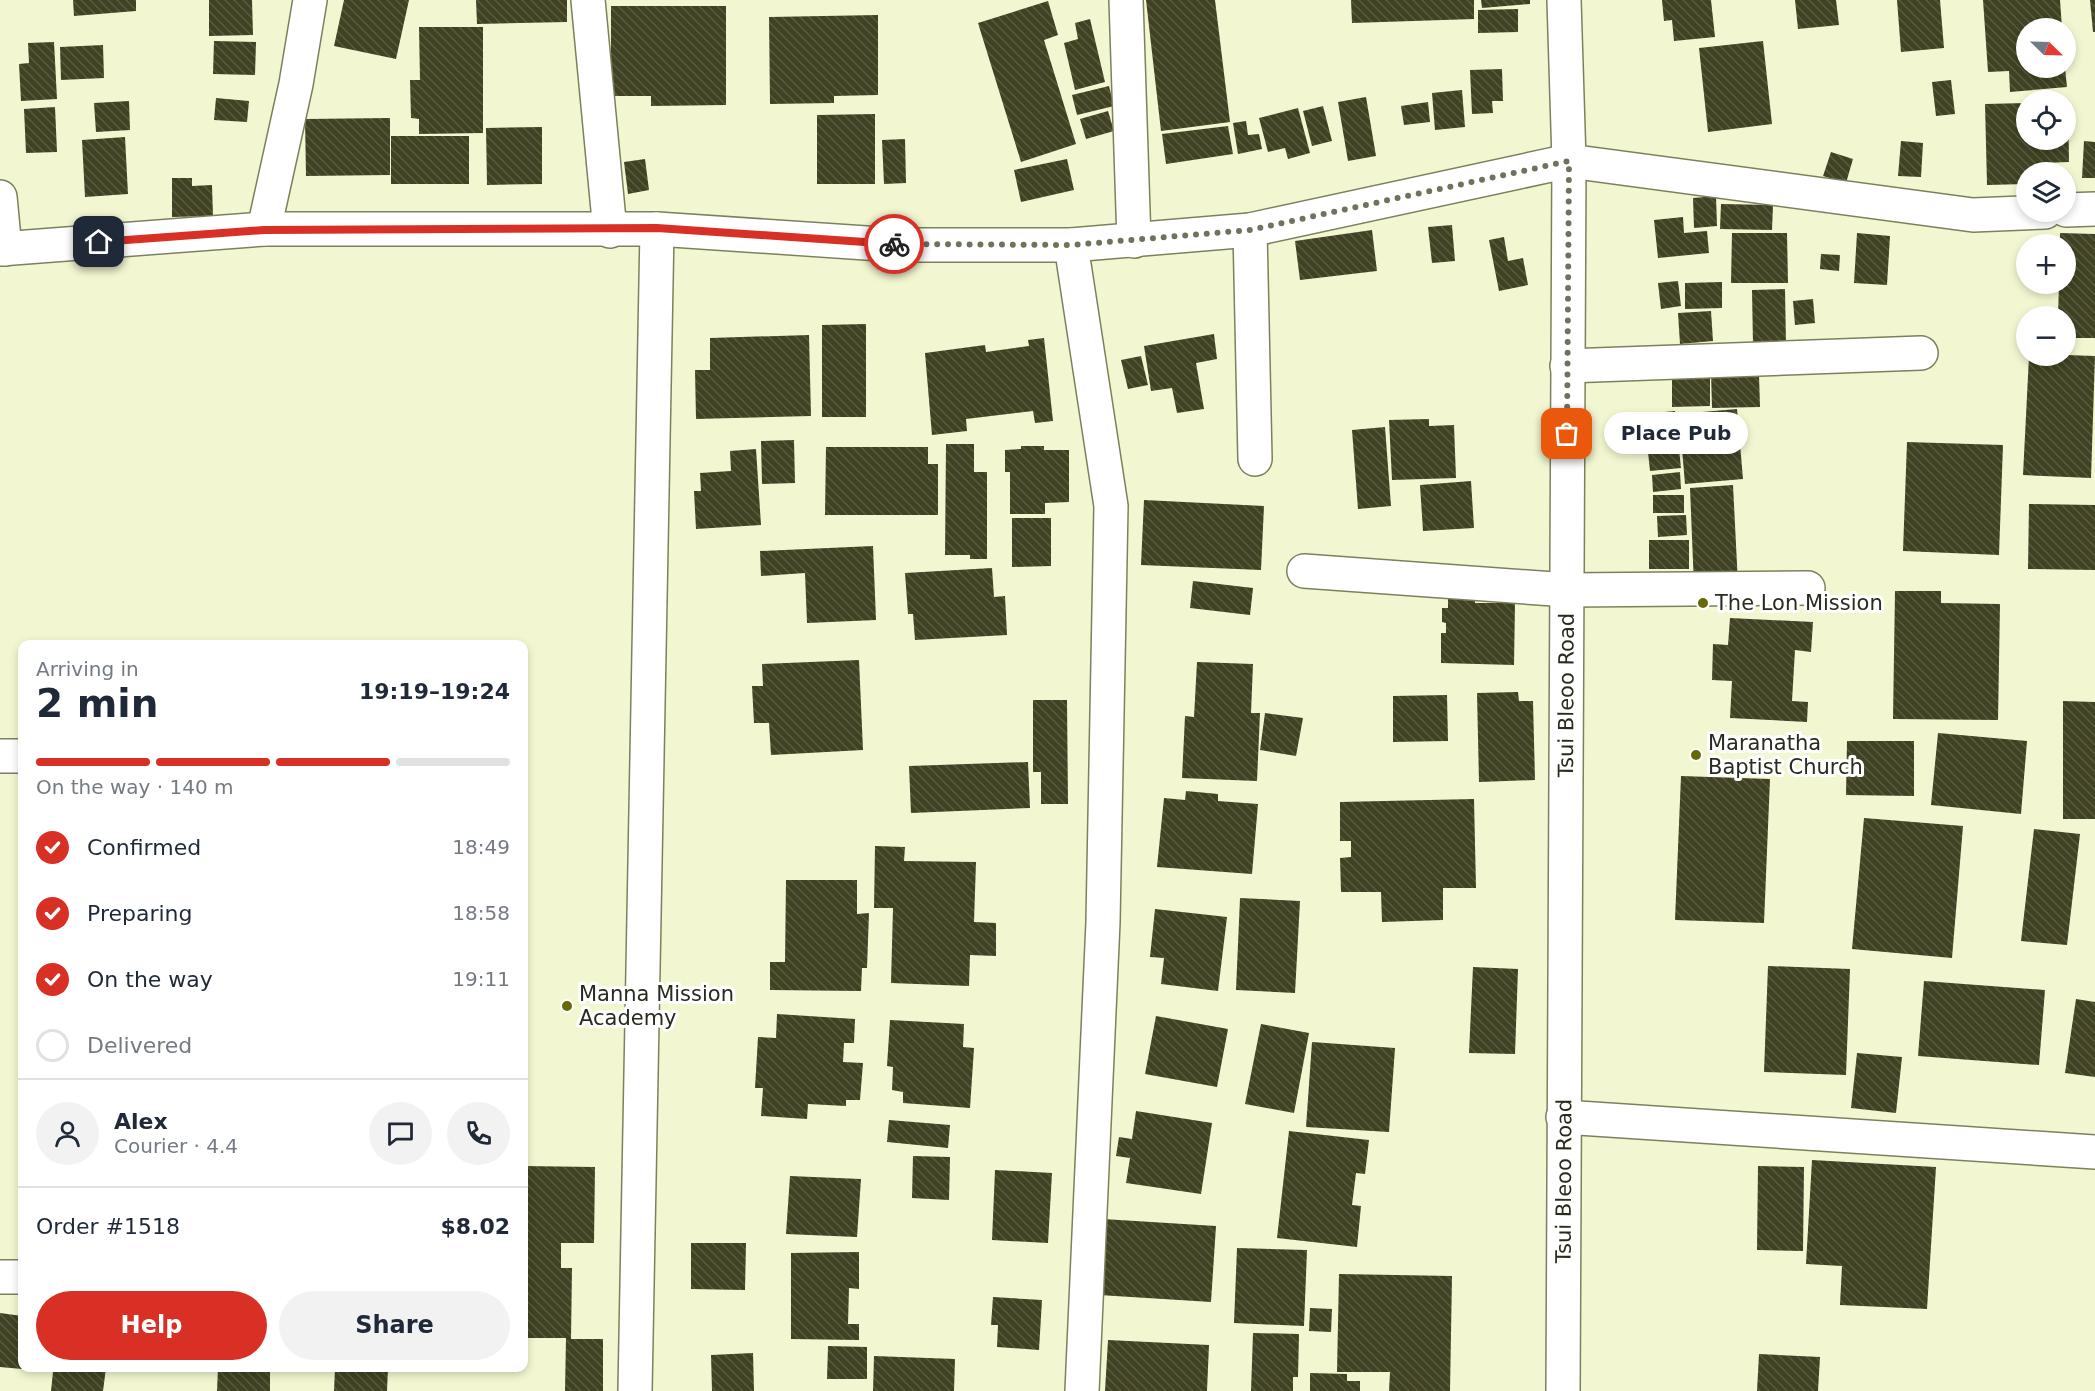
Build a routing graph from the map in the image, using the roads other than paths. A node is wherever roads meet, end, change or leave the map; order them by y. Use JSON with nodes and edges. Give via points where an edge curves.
{"nodes":[{"id":1,"x":310,"y":0,"type":"edge"},
{"id":2,"x":588,"y":0,"type":"edge"},
{"id":3,"x":1126,"y":0,"type":"edge"},
{"id":4,"x":1564,"y":0,"type":"edge"},
{"id":5,"x":1569,"y":161,"type":"junction"},
{"id":6,"x":0,"y":196,"type":"edge"},
{"id":7,"x":2095,"y":209,"type":"edge"},
{"id":8,"x":2076,"y":210,"type":"edge"},
{"id":9,"x":2016,"y":213,"type":"edge"},
{"id":10,"x":657,"y":228,"type":"junction"},
{"id":11,"x":264,"y":230,"type":"junction"},
{"id":12,"x":1250,"y":230,"type":"junction"},
{"id":13,"x":610,"y":231,"type":"junction"},
{"id":14,"x":1134,"y":241,"type":"junction"},
{"id":15,"x":1071,"y":245,"type":"junction"},
{"id":16,"x":3,"y":249,"type":"edge"},
{"id":17,"x":1921,"y":353,"type":"dead end"},
{"id":18,"x":1567,"y":366,"type":"junction"},
{"id":19,"x":1255,"y":459,"type":"dead end"},
{"id":20,"x":1304,"y":571,"type":"dead end"},
{"id":21,"x":1808,"y":588,"type":"dead end"},
{"id":22,"x":1568,"y":590,"type":"junction"},
{"id":23,"x":0,"y":756,"type":"edge"},
{"id":24,"x":18,"y":756,"type":"edge"},
{"id":25,"x":1563,"y":1117,"type":"junction"},
{"id":26,"x":2095,"y":1152,"type":"edge"},
{"id":27,"x":18,"y":1276,"type":"edge"},
{"id":28,"x":0,"y":1277,"type":"edge"},
{"id":29,"x":635,"y":1391,"type":"edge"},
{"id":30,"x":1082,"y":1391,"type":"edge"},
{"id":31,"x":1563,"y":1391,"type":"edge"}],
"edges":[{"from":1,"to":11,"type":"street"},
{"from":2,"to":13,"type":"street"},
{"from":3,"to":14,"type":"street"},
{"from":4,"to":5,"type":"street","name":"Tsui Bleoo Road"},
{"from":5,"to":9,"type":"street","via":[[1973,215]]},
{"from":5,"to":12,"type":"street"},
{"from":5,"to":18,"type":"street","name":"Tsui Bleoo Road"},
{"from":6,"to":16,"type":"street"},
{"from":7,"to":8,"type":"street"},
{"from":10,"to":13,"type":"street"},
{"from":10,"to":15,"type":"street","via":[[896,244]]},
{"from":10,"to":29,"type":"street"},
{"from":11,"to":13,"type":"street"},
{"from":11,"to":16,"type":"street"},
{"from":12,"to":14,"type":"street"},
{"from":12,"to":19,"type":"street"},
{"from":14,"to":15,"type":"street"},
{"from":15,"to":30,"type":"street","via":[[1111,506],[1103,922]]},
{"from":17,"to":18,"type":"street"},
{"from":18,"to":22,"type":"street","name":"Tsui Bleoo Road"},
{"from":20,"to":22,"type":"street"},
{"from":21,"to":22,"type":"street"},
{"from":22,"to":25,"type":"street","name":"Tsui Bleoo Road"},
{"from":23,"to":24,"type":"street"},
{"from":25,"to":26,"type":"street"},
{"from":25,"to":31,"type":"street","name":"Tsui Bleoo Road"},
{"from":27,"to":28,"type":"street"}]}
